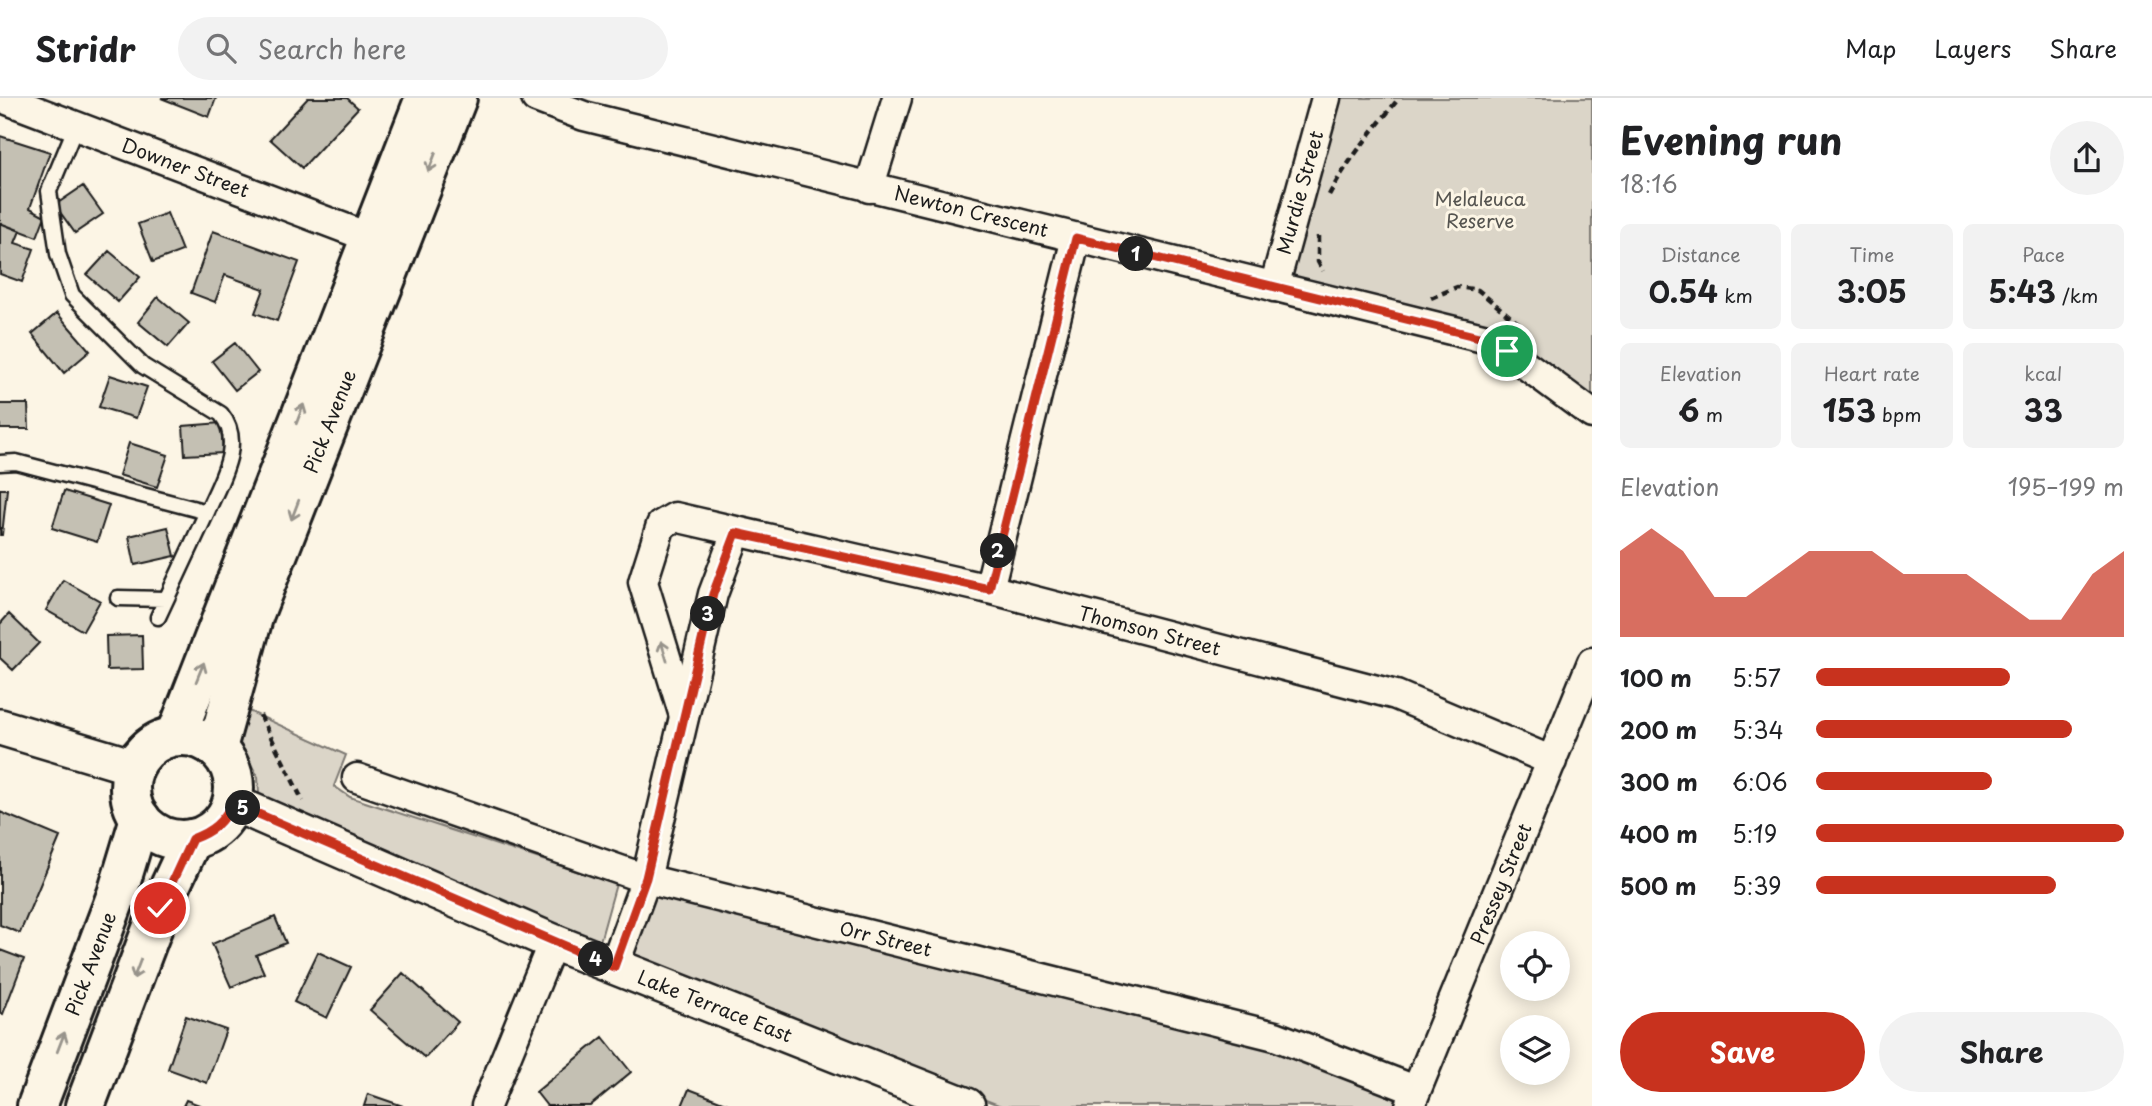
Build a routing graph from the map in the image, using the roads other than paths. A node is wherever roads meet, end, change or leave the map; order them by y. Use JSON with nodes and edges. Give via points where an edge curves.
{"nodes":[{"id":1,"x":2,"y":98,"type":"edge"},
{"id":2,"x":425,"y":98,"type":"edge"},
{"id":3,"x":457,"y":98,"type":"edge"},
{"id":4,"x":536,"y":98,"type":"edge"},
{"id":5,"x":897,"y":98,"type":"edge"},
{"id":6,"x":1326,"y":98,"type":"edge"},
{"id":7,"x":76,"y":126,"type":"junction"},
{"id":8,"x":869,"y":188,"type":"junction"},
{"id":9,"x":369,"y":237,"type":"junction"},
{"id":10,"x":1076,"y":238,"type":"junction"},
{"id":11,"x":1273,"y":287,"type":"junction"},
{"id":12,"x":1592,"y":414,"type":"edge"},
{"id":13,"x":0,"y":463,"type":"edge"},
{"id":14,"x":207,"y":512,"type":"junction"},
{"id":15,"x":736,"y":533,"type":"junction"},
{"id":16,"x":989,"y":589,"type":"junction"},
{"id":17,"x":118,"y":598,"type":"dead end"},
{"id":18,"x":166,"y":599,"type":"junction"},
{"id":19,"x":158,"y":617,"type":"dead end"},
{"id":20,"x":1592,"y":662,"type":"edge"},
{"id":21,"x":684,"y":716,"type":"junction"},
{"id":22,"x":0,"y":727,"type":"edge"},
{"id":23,"x":176,"y":736,"type":"junction"},
{"id":24,"x":216,"y":748,"type":"junction"},
{"id":25,"x":1552,"y":761,"type":"junction"},
{"id":26,"x":134,"y":767,"type":"junction"},
{"id":27,"x":357,"y":778,"type":"dead end"},
{"id":28,"x":233,"y":803,"type":"junction"},
{"id":29,"x":140,"y":818,"type":"junction"},
{"id":30,"x":192,"y":839,"type":"junction"},
{"id":31,"x":646,"y":878,"type":"junction"},
{"id":32,"x":553,"y":942,"type":"junction"},
{"id":33,"x":614,"y":967,"type":"junction"},
{"id":34,"x":1413,"y":1098,"type":"edge"},
{"id":35,"x":37,"y":1106,"type":"edge"},
{"id":36,"x":85,"y":1106,"type":"edge"},
{"id":37,"x":486,"y":1106,"type":"edge"},
{"id":38,"x":968,"y":1106,"type":"edge"}],
"edges":[{"from":1,"to":7,"type":"street","name":"Downer Street"},
{"from":2,"to":9,"type":"main road","name":"Pick Avenue"},
{"from":3,"to":24,"type":"main road","name":"Pick Avenue","one_way":true,"via":[[254,614]]},
{"from":4,"to":8,"type":"street","name":"Newton Crescent","via":[[584,116]]},
{"from":5,"to":8,"type":"street"},
{"from":6,"to":11,"type":"street","name":"Murdie Street"},
{"from":7,"to":9,"type":"street","name":"Downer Street"},
{"from":7,"to":14,"type":"lane","via":[[49,191],[58,254],[72,295],[143,366],[230,425],[228,460]]},
{"from":8,"to":10,"type":"street","name":"Newton Crescent"},
{"from":23,"to":9,"type":"main road","name":"Pick Avenue","one_way":true},
{"from":10,"to":11,"type":"street","name":"Newton Crescent"},
{"from":10,"to":16,"type":"street"},
{"from":11,"to":12,"type":"street","name":"Newton Crescent","via":[[1483,338]]},
{"from":13,"to":14,"type":"lane","via":[[16,462]]},
{"from":14,"to":18,"type":"lane"},
{"from":15,"to":16,"type":"street","name":"Thomson Street"},
{"from":15,"to":21,"type":"street","via":[[713,594]]},
{"from":21,"to":15,"type":"street","name":"Thomson Street","one_way":true,"via":[[643,582],[661,525],[676,517]]},
{"from":16,"to":25,"type":"street","name":"Thomson Street","via":[[1396,695]]},
{"from":17,"to":18,"type":"lane"},
{"from":18,"to":19,"type":"lane"},
{"from":20,"to":25,"type":"street","name":"Pressey Street"},
{"from":21,"to":31,"type":"street"},
{"from":22,"to":26,"type":"street"},
{"from":23,"to":24,"type":"main road","via":[[204,739]]},
{"from":23,"to":26,"type":"main road","via":[[158,741]]},
{"from":24,"to":28,"type":"main road","via":[[229,763],[235,783]]},
{"from":25,"to":34,"type":"street","name":"Pressey Street"},
{"from":26,"to":29,"type":"main road","via":[[132,803]]},
{"from":27,"to":31,"type":"street","name":"Orr Street"},
{"from":28,"to":30,"type":"main road","via":[[224,820]]},
{"from":28,"to":32,"type":"street","name":"Lake Terrace East"},
{"from":29,"to":30,"type":"main road","via":[[163,836]]},
{"from":35,"to":29,"type":"main road","name":"Pick Avenue","one_way":true,"via":[[117,894]]},
{"from":30,"to":36,"type":"main road","one_way":true,"via":[[160,908]]},
{"from":31,"to":33,"type":"street"},
{"from":31,"to":34,"type":"street","name":"Orr Street","via":[[1275,1036]]},
{"from":32,"to":33,"type":"street","name":"Lake Terrace East"},
{"from":32,"to":37,"type":"street"},
{"from":33,"to":38,"type":"street","name":"Lake Terrace East"}]}
